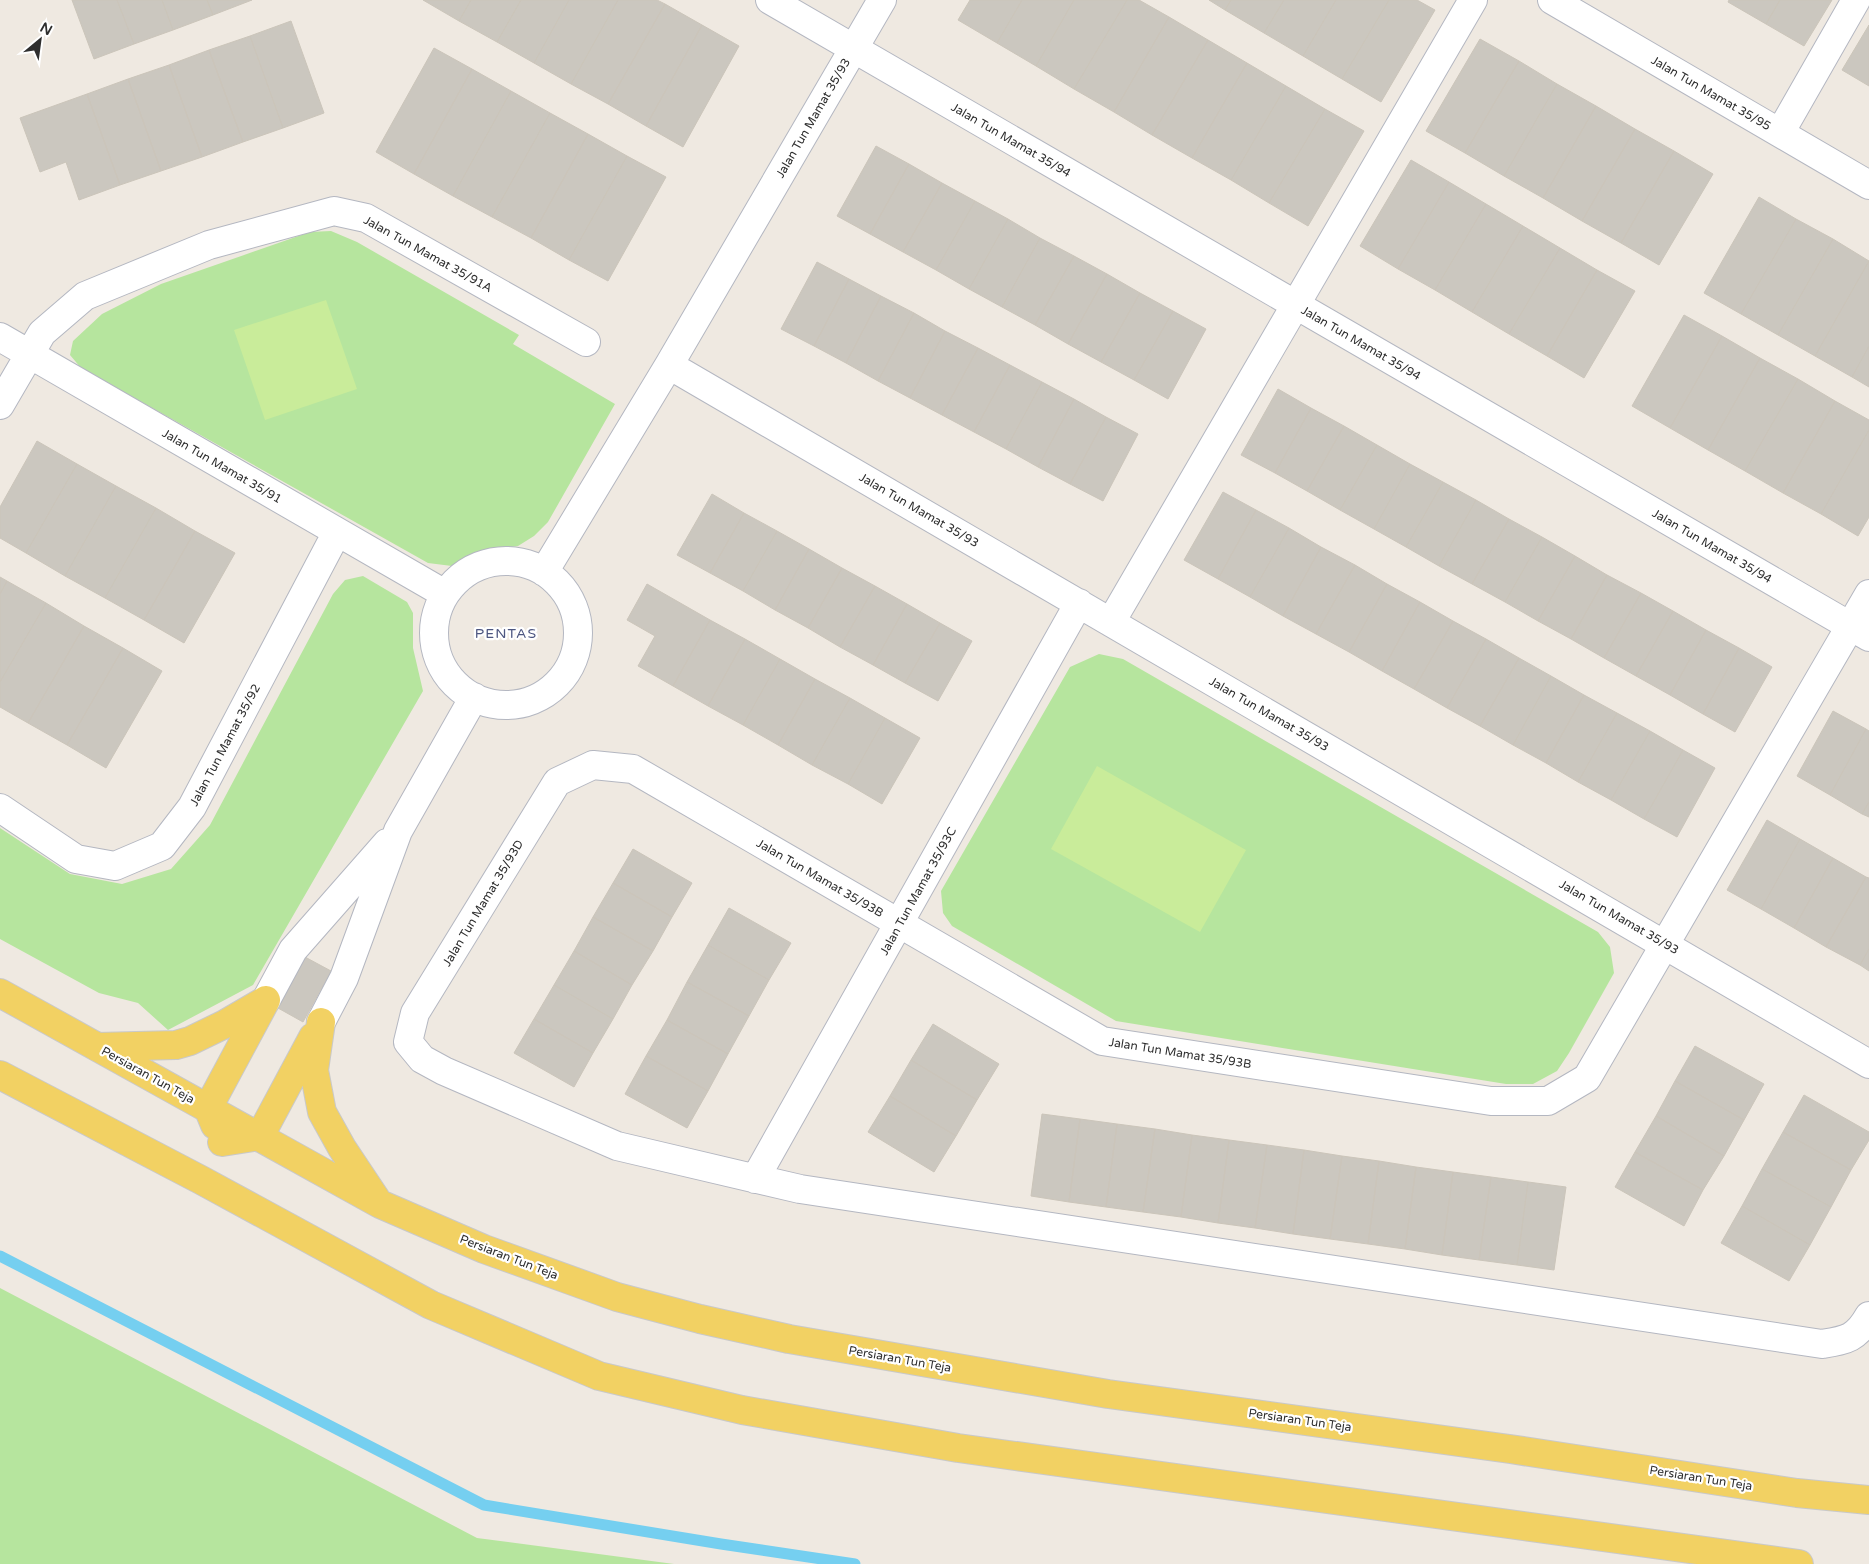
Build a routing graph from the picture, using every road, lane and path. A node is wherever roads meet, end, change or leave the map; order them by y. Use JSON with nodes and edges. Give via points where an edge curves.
{"nodes":[{"id":1,"x":770,"y":0,"type":"edge"},
{"id":2,"x":882,"y":0,"type":"edge"},
{"id":3,"x":1473,"y":0,"type":"edge"},
{"id":4,"x":1552,"y":0,"type":"edge"},
{"id":5,"x":1856,"y":0,"type":"edge"},
{"id":6,"x":854,"y":49,"type":"junction"},
{"id":7,"x":1780,"y":133,"type":"junction"},
{"id":8,"x":1869,"y":185,"type":"edge"},
{"id":9,"x":1296,"y":304,"type":"junction"},
{"id":10,"x":0,"y":337,"type":"edge"},
{"id":11,"x":586,"y":342,"type":"dead end"},
{"id":12,"x":29,"y":355,"type":"junction"},
{"id":13,"x":669,"y":365,"type":"junction"},
{"id":14,"x":0,"y":405,"type":"edge"},
{"id":15,"x":337,"y":532,"type":"junction"},
{"id":16,"x":544,"y":572,"type":"junction"},
{"id":17,"x":445,"y":594,"type":"junction"},
{"id":18,"x":1869,"y":594,"type":"edge"},
{"id":19,"x":1079,"y":604,"type":"junction"},
{"id":20,"x":1111,"y":622,"type":"junction"},
{"id":21,"x":1860,"y":632,"type":"edge"},
{"id":22,"x":474,"y":697,"type":"junction"},
{"id":23,"x":593,"y":765,"type":"joint"},
{"id":24,"x":0,"y":808,"type":"edge"},
{"id":25,"x":398,"y":830,"type":"junction"},
{"id":26,"x":900,"y":924,"type":"junction"},
{"id":27,"x":1665,"y":944,"type":"junction"},
{"id":28,"x":0,"y":993,"type":"edge"},
{"id":29,"x":266,"y":1000,"type":"junction"},
{"id":30,"x":321,"y":1022,"type":"junction"},
{"id":31,"x":97,"y":1047,"type":"junction"},
{"id":32,"x":1869,"y":1064,"type":"edge"},
{"id":33,"x":0,"y":1075,"type":"edge"},
{"id":34,"x":208,"y":1108,"type":"junction"},
{"id":35,"x":260,"y":1136,"type":"junction"},
{"id":36,"x":222,"y":1142,"type":"junction"},
{"id":37,"x":755,"y":1179,"type":"junction"},
{"id":38,"x":201,"y":1180,"type":"junction"},
{"id":39,"x":380,"y":1204,"type":"junction"},
{"id":40,"x":1866,"y":1321,"type":"edge"},
{"id":41,"x":1869,"y":1500,"type":"edge"},
{"id":42,"x":1799,"y":1564,"type":"edge"}],
"edges":[{"from":1,"to":6,"type":"street"},
{"from":2,"to":6,"type":"street","name":"Jalan Tun Mamat 35/93"},
{"from":3,"to":9,"type":"street"},
{"from":4,"to":7,"type":"street","name":"Jalan Tun Mamat 35/95"},
{"from":5,"to":7,"type":"street"},
{"from":6,"to":9,"type":"street","name":"Jalan Tun Mamat 35/94"},
{"from":6,"to":13,"type":"street","name":"Jalan Tun Mamat 35/93"},
{"from":7,"to":8,"type":"street","name":"Jalan Tun Mamat 35/95"},
{"from":9,"to":20,"type":"street"},
{"from":9,"to":21,"type":"street","name":"Jalan Tun Mamat 35/94"},
{"from":10,"to":12,"type":"street","name":"Jalan Tun Mamat 35/91"},
{"from":11,"to":12,"type":"street","name":"Jalan Tun Mamat 35/91A","via":[[366,218],[334,211],[209,245],[85,296],[42,333]]},
{"from":12,"to":14,"type":"street","name":"Jalan Tun Mamat 35/91A"},
{"from":12,"to":15,"type":"street","name":"Jalan Tun Mamat 35/91"},
{"from":13,"to":16,"type":"street","name":"Jalan Tun Mamat 35/93"},
{"from":13,"to":19,"type":"street","name":"Jalan Tun Mamat 35/93"},
{"from":15,"to":17,"type":"street","name":"Jalan Tun Mamat 35/91"},
{"from":15,"to":24,"type":"street","name":"Jalan Tun Mamat 35/92","via":[[192,807],[162,846],[115,866],[76,859]]},
{"from":16,"to":17,"type":"street","via":[[529,564],[498,561],[468,572]]},
{"from":16,"to":22,"type":"street","via":[[559,584],[577,619],[578,639],[574,658],[564,676],[533,700],[514,704],[493,703]]},
{"from":17,"to":22,"type":"street","via":[[434,632],[437,652],[445,670],[458,686]]},
{"from":18,"to":21,"type":"street","name":"Jalan Tun Mamat 35/93B"},
{"from":19,"to":20,"type":"street","name":"Jalan Tun Mamat 35/93"},
{"from":19,"to":26,"type":"street","name":"Jalan Tun Mamat 35/93C"},
{"from":20,"to":27,"type":"street","name":"Jalan Tun Mamat 35/93"},
{"from":21,"to":27,"type":"street","name":"Jalan Tun Mamat 35/93B"},
{"from":22,"to":25,"type":"street"},
{"from":23,"to":26,"type":"street","name":"Jalan Tun Mamat 35/93B","via":[[633,769]]},
{"from":23,"to":37,"type":"street","name":"Jalan Tun Mamat 35/93D","via":[[556,782],[415,1013],[408,1042],[422,1059],[444,1071],[617,1146]]},
{"from":25,"to":29,"type":"street","via":[[293,950]]},
{"from":25,"to":30,"type":"street","via":[[344,978]]},
{"from":26,"to":27,"type":"street","name":"Jalan Tun Mamat 35/93B","via":[[1102,1041],[1492,1101],[1548,1101],[1587,1078]]},
{"from":26,"to":37,"type":"street","name":"Jalan Tun Mamat 35/93C"},
{"from":27,"to":32,"type":"street","name":"Jalan Tun Mamat 35/93"},
{"from":28,"to":31,"type":"main road","name":"Persiaran Tun Teja"},
{"from":29,"to":31,"type":"main road","via":[[225,1024],[176,1045]]},
{"from":29,"to":34,"type":"main road"},
{"from":30,"to":35,"type":"main road"},
{"from":30,"to":39,"type":"main road","via":[[314,1070],[322,1112]]},
{"from":31,"to":34,"type":"main road","name":"Persiaran Tun Teja"},
{"from":33,"to":38,"type":"main road"},
{"from":34,"to":35,"type":"main road","name":"Persiaran Tun Teja"},
{"from":34,"to":36,"type":"main road"},
{"from":35,"to":36,"type":"main road"},
{"from":35,"to":39,"type":"main road","name":"Persiaran Tun Teja"},
{"from":36,"to":38,"type":"main road"},
{"from":37,"to":40,"type":"street","via":[[800,1189],[1822,1344],[1848,1340]]},
{"from":38,"to":42,"type":"main road","via":[[432,1305],[599,1376],[627,1383],[742,1410],[958,1448]]},
{"from":39,"to":41,"type":"main road","name":"Persiaran Tun Teja","via":[[484,1249],[616,1297],[790,1339],[1108,1394],[1510,1449],[1797,1493]]}]}
